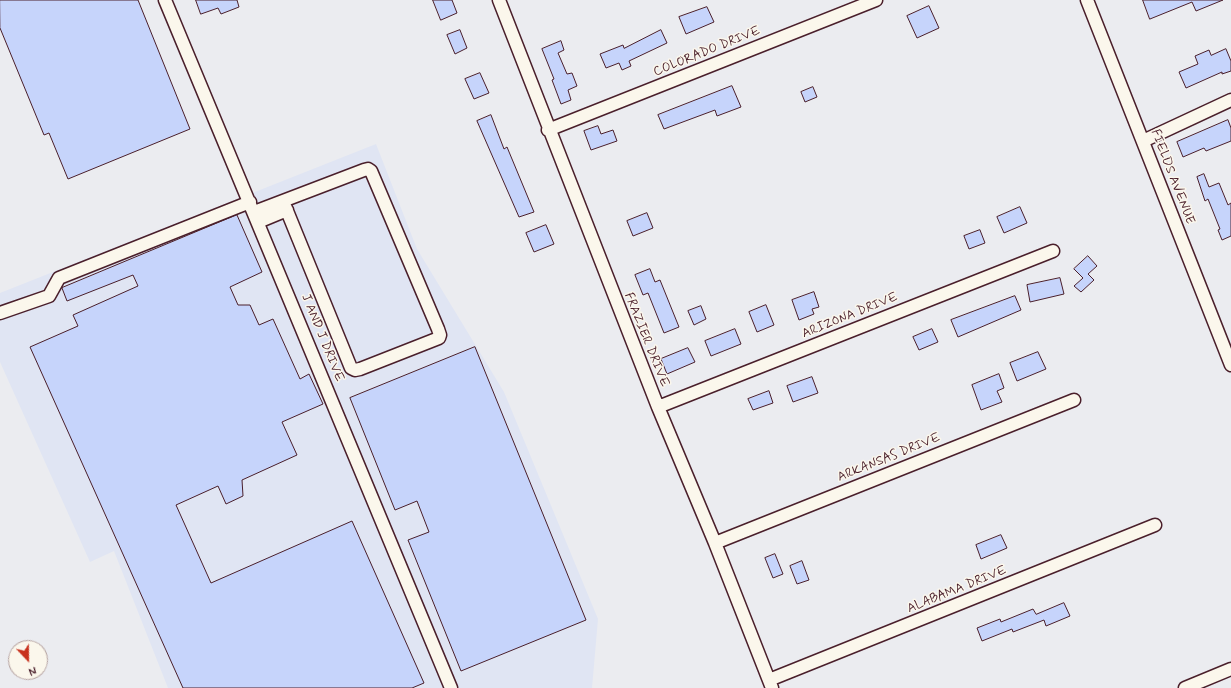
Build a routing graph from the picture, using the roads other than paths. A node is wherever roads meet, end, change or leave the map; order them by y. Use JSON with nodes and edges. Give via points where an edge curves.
{"nodes":[{"id":1,"x":165,"y":0,"type":"edge"},
{"id":2,"x":499,"y":0,"type":"edge"},
{"id":3,"x":876,"y":0,"type":"edge"},
{"id":4,"x":1086,"y":0,"type":"edge"},
{"id":5,"x":1231,"y":100,"type":"edge"},
{"id":6,"x":548,"y":130,"type":"junction"},
{"id":7,"x":1143,"y":141,"type":"junction"},
{"id":8,"x":285,"y":206,"type":"junction"},
{"id":9,"x":254,"y":212,"type":"junction"},
{"id":10,"x":1053,"y":251,"type":"dead end"},
{"id":11,"x":0,"y":312,"type":"edge"},
{"id":12,"x":1231,"y":365,"type":"edge"},
{"id":13,"x":1074,"y":400,"type":"dead end"},
{"id":14,"x":658,"y":407,"type":"junction"},
{"id":15,"x":1155,"y":525,"type":"dead end"},
{"id":16,"x":715,"y":543,"type":"junction"},
{"id":17,"x":1231,"y":669,"type":"edge"},
{"id":18,"x":770,"y":684,"type":"edge"},
{"id":19,"x":451,"y":688,"type":"edge"},
{"id":20,"x":1185,"y":688,"type":"edge"}],
"edges":[{"from":1,"to":9,"type":"street","name":"J AND J DRIVE","via":[[222,142]]},
{"from":2,"to":6,"type":"street","name":"FRAZIER DRIVE"},
{"from":3,"to":6,"type":"street","name":"COLORADO DRIVE"},
{"from":4,"to":7,"type":"street","name":"FIELDS AVENUE"},
{"from":5,"to":7,"type":"street"},
{"from":6,"to":14,"type":"street","name":"FRAZIER DRIVE"},
{"from":7,"to":12,"type":"street","name":"FIELDS AVENUE"},
{"from":8,"to":8,"type":"street","via":[[364,170],[371,171],[438,329],[439,338],[360,369],[351,368]]},
{"from":8,"to":9,"type":"street"},
{"from":9,"to":11,"type":"street","via":[[59,278],[49,296]]},
{"from":9,"to":19,"type":"street","name":"J AND J DRIVE"},
{"from":10,"to":14,"type":"street","name":"ARIZONA DRIVE"},
{"from":13,"to":16,"type":"street","name":"ARKANSAS DRIVE"},
{"from":14,"to":16,"type":"street","name":"FRAZIER DRIVE"},
{"from":15,"to":18,"type":"street","name":"ALABAMA DRIVE"},
{"from":16,"to":18,"type":"street","name":"FRAZIER DRIVE"},
{"from":17,"to":20,"type":"street"}]}
